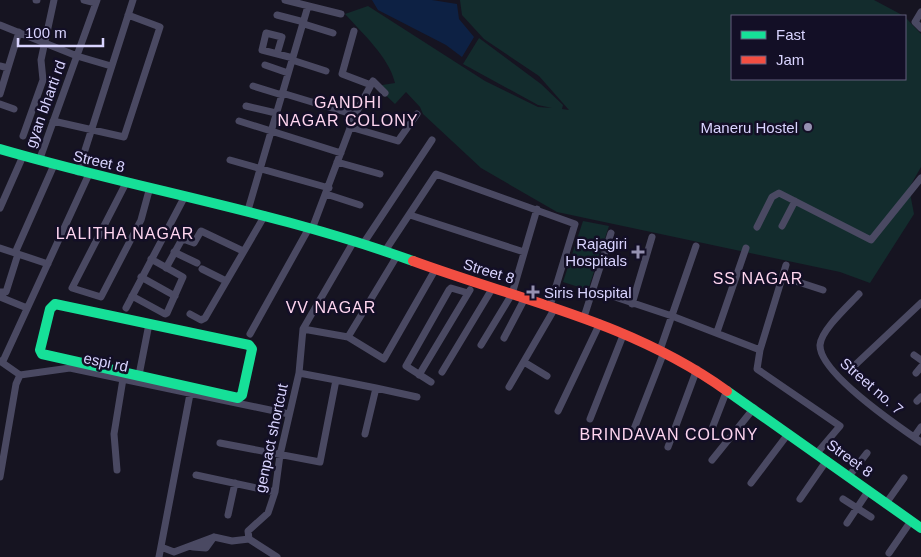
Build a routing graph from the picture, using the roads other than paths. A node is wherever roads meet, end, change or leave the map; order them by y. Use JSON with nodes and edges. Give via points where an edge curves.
{"nodes":[{"id":1,"x":54,"y":0,"type":"edge"},
{"id":2,"x":84,"y":0,"type":"edge"},
{"id":3,"x":133,"y":0,"type":"edge"},
{"id":4,"x":285,"y":0,"type":"edge"},
{"id":5,"x":96,"y":2,"type":"edge"},
{"id":6,"x":308,"y":6,"type":"junction"},
{"id":7,"x":921,"y":12,"type":"edge"},
{"id":8,"x":341,"y":14,"type":"dead end"},
{"id":9,"x":128,"y":15,"type":"junction"},
{"id":10,"x":277,"y":15,"type":"dead end"},
{"id":11,"x":304,"y":23,"type":"junction"},
{"id":12,"x":0,"y":26,"type":"edge"},
{"id":13,"x":921,"y":28,"type":"edge"},
{"id":14,"x":354,"y":31,"type":"dead end"},
{"id":15,"x":19,"y":32,"type":"junction"},
{"id":16,"x":333,"y":33,"type":"dead end"},
{"id":17,"x":46,"y":43,"type":"junction"},
{"id":18,"x":277,"y":54,"type":"dead end"},
{"id":19,"x":77,"y":56,"type":"junction"},
{"id":20,"x":292,"y":59,"type":"junction"},
{"id":21,"x":265,"y":65,"type":"dead end"},
{"id":22,"x":0,"y":66,"type":"edge"},
{"id":23,"x":111,"y":66,"type":"junction"},
{"id":24,"x":8,"y":68,"type":"junction"},
{"id":25,"x":326,"y":71,"type":"dead end"},
{"id":26,"x":288,"y":73,"type":"junction"},
{"id":27,"x":371,"y":85,"type":"junction"},
{"id":28,"x":254,"y":86,"type":"dead end"},
{"id":29,"x":385,"y":93,"type":"dead end"},
{"id":30,"x":0,"y":94,"type":"edge"},
{"id":31,"x":282,"y":94,"type":"junction"},
{"id":32,"x":0,"y":104,"type":"edge"},
{"id":33,"x":246,"y":106,"type":"dead end"},
{"id":34,"x":14,"y":109,"type":"dead end"},
{"id":35,"x":276,"y":114,"type":"junction"},
{"id":36,"x":355,"y":114,"type":"junction"},
{"id":37,"x":417,"y":114,"type":"dead end"},
{"id":38,"x":53,"y":121,"type":"junction"},
{"id":39,"x":239,"y":121,"type":"dead end"},
{"id":40,"x":350,"y":128,"type":"junction"},
{"id":41,"x":91,"y":130,"type":"junction"},
{"id":42,"x":271,"y":130,"type":"junction"},
{"id":43,"x":23,"y":136,"type":"dead end"},
{"id":44,"x":432,"y":140,"type":"dead end"},
{"id":45,"x":0,"y":149,"type":"edge"},
{"id":46,"x":340,"y":153,"type":"junction"},
{"id":47,"x":23,"y":156,"type":"junction"},
{"id":48,"x":230,"y":160,"type":"dead end"},
{"id":49,"x":39,"y":161,"type":"junction"},
{"id":50,"x":337,"y":162,"type":"junction"},
{"id":51,"x":54,"y":165,"type":"junction"},
{"id":52,"x":259,"y":169,"type":"junction"},
{"id":53,"x":78,"y":172,"type":"junction"},
{"id":54,"x":89,"y":174,"type":"junction"},
{"id":55,"x":380,"y":174,"type":"dead end"},
{"id":56,"x":921,"y":178,"type":"edge"},
{"id":57,"x":126,"y":183,"type":"junction"},
{"id":58,"x":150,"y":187,"type":"junction"},
{"id":59,"x":914,"y":189,"type":"junction"},
{"id":60,"x":327,"y":191,"type":"junction"},
{"id":61,"x":921,"y":194,"type":"edge"},
{"id":62,"x":184,"y":196,"type":"junction"},
{"id":63,"x":795,"y":201,"type":"junction"},
{"id":64,"x":360,"y":205,"type":"dead end"},
{"id":65,"x":0,"y":208,"type":"edge"},
{"id":66,"x":536,"y":209,"type":"junction"},
{"id":67,"x":248,"y":210,"type":"junction"},
{"id":68,"x":265,"y":215,"type":"junction"},
{"id":69,"x":410,"y":215,"type":"junction"},
{"id":70,"x":782,"y":226,"type":"dead end"},
{"id":71,"x":757,"y":227,"type":"dead end"},
{"id":72,"x":311,"y":228,"type":"junction"},
{"id":73,"x":611,"y":233,"type":"dead end"},
{"id":74,"x":652,"y":237,"type":"dead end"},
{"id":75,"x":359,"y":242,"type":"junction"},
{"id":76,"x":696,"y":246,"type":"dead end"},
{"id":77,"x":746,"y":248,"type":"dead end"},
{"id":78,"x":0,"y":249,"type":"edge"},
{"id":79,"x":385,"y":250,"type":"junction"},
{"id":80,"x":174,"y":252,"type":"junction"},
{"id":81,"x":243,"y":252,"type":"junction"},
{"id":82,"x":524,"y":252,"type":"junction"},
{"id":83,"x":17,"y":254,"type":"junction"},
{"id":84,"x":397,"y":256,"type":"junction"},
{"id":85,"x":151,"y":259,"type":"junction"},
{"id":86,"x":48,"y":264,"type":"junction"},
{"id":87,"x":786,"y":265,"type":"dead end"},
{"id":88,"x":166,"y":268,"type":"junction"},
{"id":89,"x":435,"y":270,"type":"junction"},
{"id":90,"x":141,"y":277,"type":"junction"},
{"id":91,"x":783,"y":277,"type":"junction"},
{"id":92,"x":226,"y":281,"type":"junction"},
{"id":93,"x":474,"y":283,"type":"junction"},
{"id":94,"x":492,"y":289,"type":"junction"},
{"id":95,"x":594,"y":290,"type":"junction"},
{"id":96,"x":823,"y":290,"type":"dead end"},
{"id":97,"x":468,"y":293,"type":"junction"},
{"id":98,"x":512,"y":294,"type":"junction"},
{"id":99,"x":859,"y":294,"type":"dead end"},
{"id":100,"x":2,"y":295,"type":"edge"},
{"id":101,"x":132,"y":296,"type":"junction"},
{"id":102,"x":175,"y":296,"type":"junction"},
{"id":103,"x":525,"y":298,"type":"junction"},
{"id":104,"x":921,"y":303,"type":"edge"},
{"id":105,"x":632,"y":304,"type":"junction"},
{"id":106,"x":553,"y":307,"type":"junction"},
{"id":107,"x":27,"y":308,"type":"junction"},
{"id":108,"x":126,"y":308,"type":"dead end"},
{"id":109,"x":190,"y":314,"type":"dead end"},
{"id":110,"x":672,"y":316,"type":"junction"},
{"id":111,"x":584,"y":317,"type":"junction"},
{"id":112,"x":600,"y":323,"type":"junction"},
{"id":113,"x":149,"y":324,"type":"junction"},
{"id":114,"x":303,"y":330,"type":"junction"},
{"id":115,"x":624,"y":332,"type":"junction"},
{"id":116,"x":717,"y":332,"type":"junction"},
{"id":117,"x":250,"y":334,"type":"dead end"},
{"id":118,"x":348,"y":337,"type":"junction"},
{"id":119,"x":504,"y":338,"type":"dead end"},
{"id":120,"x":481,"y":345,"type":"dead end"},
{"id":121,"x":760,"y":350,"type":"junction"},
{"id":122,"x":662,"y":351,"type":"junction"},
{"id":123,"x":914,"y":355,"type":"dead end"},
{"id":124,"x":921,"y":360,"type":"edge"},
{"id":125,"x":1,"y":361,"type":"edge"},
{"id":126,"x":524,"y":362,"type":"junction"},
{"id":127,"x":77,"y":366,"type":"junction"},
{"id":128,"x":853,"y":367,"type":"dead end"},
{"id":129,"x":697,"y":369,"type":"junction"},
{"id":130,"x":102,"y":371,"type":"junction"},
{"id":131,"x":442,"y":372,"type":"dead end"},
{"id":132,"x":299,"y":373,"type":"junction"},
{"id":133,"x":20,"y":375,"type":"junction"},
{"id":134,"x":419,"y":375,"type":"junction"},
{"id":135,"x":547,"y":376,"type":"dead end"},
{"id":136,"x":123,"y":379,"type":"junction"},
{"id":137,"x":138,"y":379,"type":"junction"},
{"id":138,"x":336,"y":380,"type":"junction"},
{"id":139,"x":430,"y":382,"type":"dead end"},
{"id":140,"x":509,"y":387,"type":"dead end"},
{"id":141,"x":376,"y":388,"type":"junction"},
{"id":142,"x":181,"y":389,"type":"junction"},
{"id":143,"x":727,"y":390,"type":"junction"},
{"id":144,"x":417,"y":397,"type":"dead end"},
{"id":145,"x":754,"y":408,"type":"junction"},
{"id":146,"x":558,"y":411,"type":"dead end"},
{"id":147,"x":289,"y":414,"type":"junction"},
{"id":148,"x":845,"y":418,"type":"dead end"},
{"id":149,"x":590,"y":419,"type":"dead end"},
{"id":150,"x":714,"y":426,"type":"dead end"},
{"id":151,"x":840,"y":426,"type":"junction"},
{"id":152,"x":921,"y":427,"type":"edge"},
{"id":153,"x":634,"y":429,"type":"dead end"},
{"id":154,"x":365,"y":434,"type":"dead end"},
{"id":155,"x":788,"y":434,"type":"junction"},
{"id":156,"x":914,"y":437,"type":"junction"},
{"id":157,"x":921,"y":442,"type":"edge"},
{"id":158,"x":220,"y":443,"type":"dead end"},
{"id":159,"x":668,"y":447,"type":"dead end"},
{"id":160,"x":817,"y":453,"type":"junction"},
{"id":161,"x":867,"y":453,"type":"dead end"},
{"id":162,"x":280,"y":455,"type":"junction"},
{"id":163,"x":712,"y":460,"type":"dead end"},
{"id":164,"x":827,"y":460,"type":"junction"},
{"id":165,"x":117,"y":470,"type":"dead end"},
{"id":166,"x":196,"y":475,"type":"dead end"},
{"id":167,"x":849,"y":476,"type":"junction"},
{"id":168,"x":0,"y":477,"type":"edge"},
{"id":169,"x":904,"y":478,"type":"dead end"},
{"id":170,"x":235,"y":483,"type":"junction"},
{"id":171,"x":751,"y":483,"type":"dead end"},
{"id":172,"x":870,"y":490,"type":"junction"},
{"id":173,"x":275,"y":492,"type":"junction"},
{"id":174,"x":800,"y":499,"type":"dead end"},
{"id":175,"x":843,"y":499,"type":"dead end"},
{"id":176,"x":886,"y":502,"type":"junction"},
{"id":177,"x":858,"y":508,"type":"junction"},
{"id":178,"x":228,"y":515,"type":"dead end"},
{"id":179,"x":871,"y":517,"type":"dead end"},
{"id":180,"x":847,"y":523,"type":"dead end"},
{"id":181,"x":918,"y":524,"type":"edge"},
{"id":182,"x":249,"y":539,"type":"junction"},
{"id":183,"x":161,"y":547,"type":"junction"},
{"id":184,"x":889,"y":553,"type":"dead end"},
{"id":185,"x":266,"y":554,"type":"edge"},
{"id":186,"x":159,"y":557,"type":"edge"},
{"id":187,"x":277,"y":557,"type":"edge"}],
"edges":[{"from":1,"to":17,"type":"street"},
{"from":2,"to":5,"type":"street"},
{"from":3,"to":9,"type":"street"},
{"from":4,"to":6,"type":"street"},
{"from":5,"to":19,"type":"street","name":"gyan bharti rd"},
{"from":6,"to":8,"type":"street"},
{"from":6,"to":11,"type":"street"},
{"from":7,"to":13,"type":"street","via":[[915,22]]},
{"from":9,"to":23,"type":"street"},
{"from":9,"to":41,"type":"street","via":[[160,27],[124,137]]},
{"from":10,"to":11,"type":"street"},
{"from":11,"to":16,"type":"street"},
{"from":11,"to":20,"type":"street"},
{"from":12,"to":15,"type":"street"},
{"from":14,"to":27,"type":"street","via":[[342,74]]},
{"from":15,"to":17,"type":"street"},
{"from":15,"to":24,"type":"street"},
{"from":17,"to":19,"type":"street"},
{"from":17,"to":43,"type":"street","via":[[41,60],[43,80]]},
{"from":18,"to":20,"type":"street"},
{"from":19,"to":23,"type":"street"},
{"from":19,"to":38,"type":"street","name":"gyan bharti rd"},
{"from":20,"to":25,"type":"street"},
{"from":20,"to":26,"type":"street"},
{"from":21,"to":26,"type":"street"},
{"from":22,"to":24,"type":"street"},
{"from":23,"to":41,"type":"street"},
{"from":24,"to":30,"type":"street"},
{"from":26,"to":31,"type":"street"},
{"from":27,"to":29,"type":"street","via":[[374,81]]},
{"from":27,"to":36,"type":"street"},
{"from":28,"to":31,"type":"street"},
{"from":31,"to":35,"type":"street"},
{"from":31,"to":36,"type":"street"},
{"from":32,"to":34,"type":"street"},
{"from":33,"to":35,"type":"street"},
{"from":35,"to":42,"type":"street"},
{"from":36,"to":40,"type":"street"},
{"from":37,"to":40,"type":"street","via":[[398,141]]},
{"from":38,"to":41,"type":"street"},
{"from":38,"to":49,"type":"street","name":"gyan bharti rd"},
{"from":39,"to":42,"type":"street"},
{"from":40,"to":46,"type":"street"},
{"from":41,"to":53,"type":"street"},
{"from":42,"to":46,"type":"street"},
{"from":42,"to":52,"type":"street"},
{"from":44,"to":75,"type":"street"},
{"from":45,"to":47,"type":"street","name":"Street 8"},
{"from":46,"to":50,"type":"street"},
{"from":47,"to":49,"type":"street","name":"Street 8"},
{"from":47,"to":65,"type":"street"},
{"from":48,"to":52,"type":"street"},
{"from":49,"to":51,"type":"street","name":"Street 8"},
{"from":50,"to":55,"type":"street"},
{"from":50,"to":60,"type":"street"},
{"from":51,"to":53,"type":"street","name":"Street 8"},
{"from":51,"to":83,"type":"street"},
{"from":52,"to":60,"type":"street"},
{"from":52,"to":67,"type":"street"},
{"from":53,"to":54,"type":"street","name":"Street 8"},
{"from":54,"to":57,"type":"street","name":"Street 8"},
{"from":54,"to":86,"type":"street"},
{"from":56,"to":59,"type":"street"},
{"from":57,"to":58,"type":"street","name":"Street 8"},
{"from":57,"to":58,"type":"street","via":[[72,288],[101,297],[141,220]]},
{"from":58,"to":62,"type":"street","name":"Street 8"},
{"from":59,"to":61,"type":"street"},
{"from":59,"to":63,"type":"street","via":[[871,240]]},
{"from":60,"to":64,"type":"street"},
{"from":60,"to":72,"type":"street"},
{"from":62,"to":67,"type":"street","name":"Street 8"},
{"from":62,"to":85,"type":"street"},
{"from":63,"to":70,"type":"street"},
{"from":63,"to":71,"type":"street","via":[[776,194]]},
{"from":66,"to":69,"type":"street","via":[[436,174]]},
{"from":66,"to":82,"type":"street"},
{"from":66,"to":106,"type":"street","via":[[575,224]]},
{"from":67,"to":68,"type":"street","name":"Street 8"},
{"from":68,"to":72,"type":"street","name":"Street 8"},
{"from":68,"to":81,"type":"street"},
{"from":69,"to":79,"type":"street"},
{"from":69,"to":82,"type":"street"},
{"from":72,"to":75,"type":"street","name":"Street 8"},
{"from":72,"to":117,"type":"street"},
{"from":73,"to":95,"type":"street"},
{"from":74,"to":105,"type":"street"},
{"from":75,"to":79,"type":"street","name":"Street 8"},
{"from":75,"to":114,"type":"street"},
{"from":76,"to":110,"type":"street"},
{"from":77,"to":116,"type":"street"},
{"from":78,"to":83,"type":"street"},
{"from":79,"to":84,"type":"street","name":"Street 8"},
{"from":80,"to":81,"type":"street","via":[[181,240],[194,243],[201,231]]},
{"from":80,"to":88,"type":"street"},
{"from":80,"to":92,"type":"street"},
{"from":81,"to":92,"type":"street"},
{"from":82,"to":98,"type":"street"},
{"from":83,"to":86,"type":"street"},
{"from":83,"to":100,"type":"street"},
{"from":84,"to":89,"type":"street","name":"Street 8"},
{"from":84,"to":118,"type":"street"},
{"from":85,"to":88,"type":"street"},
{"from":85,"to":90,"type":"street"},
{"from":86,"to":107,"type":"street"},
{"from":87,"to":91,"type":"street"},
{"from":88,"to":102,"type":"street","via":[[183,277]]},
{"from":89,"to":93,"type":"street","name":"Street 8"},
{"from":89,"to":118,"type":"street","via":[[384,359]]},
{"from":90,"to":101,"type":"street"},
{"from":90,"to":102,"type":"street"},
{"from":91,"to":96,"type":"street"},
{"from":91,"to":121,"type":"street"},
{"from":92,"to":109,"type":"street","via":[[204,320]]},
{"from":93,"to":94,"type":"street","name":"Street 8"},
{"from":93,"to":97,"type":"street"},
{"from":94,"to":98,"type":"street","name":"Street 8"},
{"from":94,"to":131,"type":"street"},
{"from":95,"to":105,"type":"street"},
{"from":95,"to":111,"type":"street"},
{"from":97,"to":134,"type":"street"},
{"from":97,"to":134,"type":"street","via":[[449,290],[406,366]]},
{"from":98,"to":103,"type":"street","name":"Street 8"},
{"from":98,"to":120,"type":"street"},
{"from":99,"to":156,"type":"street","name":"Street no. 7","via":[[823,334],[820,346],[823,356],[828,366],[872,408]]},
{"from":100,"to":107,"type":"street"},
{"from":101,"to":102,"type":"street","via":[[166,314]]},
{"from":101,"to":108,"type":"street"},
{"from":103,"to":106,"type":"street","name":"Street 8"},
{"from":103,"to":119,"type":"street"},
{"from":104,"to":128,"type":"street"},
{"from":105,"to":110,"type":"street"},
{"from":106,"to":111,"type":"street","name":"Street 8"},
{"from":106,"to":126,"type":"street"},
{"from":107,"to":125,"type":"street"},
{"from":110,"to":116,"type":"street"},
{"from":110,"to":122,"type":"street"},
{"from":111,"to":112,"type":"street","name":"Street 8"},
{"from":112,"to":115,"type":"street","name":"Street 8"},
{"from":112,"to":146,"type":"street"},
{"from":113,"to":127,"type":"street","via":[[55,304],[51,306],[41,352]]},
{"from":113,"to":137,"type":"street"},
{"from":113,"to":142,"type":"street","via":[[251,347],[241,397]]},
{"from":114,"to":118,"type":"street"},
{"from":114,"to":132,"type":"street","name":"genpact shortcut"},
{"from":115,"to":122,"type":"street","name":"Street 8"},
{"from":115,"to":149,"type":"street"},
{"from":116,"to":121,"type":"street"},
{"from":121,"to":151,"type":"street","via":[[757,371]]},
{"from":122,"to":129,"type":"street","name":"Street 8"},
{"from":122,"to":153,"type":"street"},
{"from":123,"to":124,"type":"street"},
{"from":125,"to":133,"type":"street"},
{"from":126,"to":135,"type":"street"},
{"from":126,"to":140,"type":"street"},
{"from":127,"to":130,"type":"street"},
{"from":127,"to":133,"type":"street","name":"espi rd"},
{"from":129,"to":143,"type":"street","name":"Street 8"},
{"from":129,"to":159,"type":"street"},
{"from":130,"to":136,"type":"street","name":"espi rd"},
{"from":130,"to":137,"type":"street"},
{"from":132,"to":138,"type":"street"},
{"from":132,"to":147,"type":"street","name":"genpact shortcut"},
{"from":133,"to":168,"type":"street"},
{"from":134,"to":139,"type":"street"},
{"from":136,"to":137,"type":"street","name":"espi rd"},
{"from":136,"to":165,"type":"street","via":[[114,434]]},
{"from":137,"to":142,"type":"street"},
{"from":138,"to":141,"type":"street"},
{"from":138,"to":162,"type":"street","via":[[320,462]]},
{"from":141,"to":144,"type":"street"},
{"from":141,"to":154,"type":"street"},
{"from":142,"to":147,"type":"street"},
{"from":142,"to":183,"type":"street"},
{"from":143,"to":145,"type":"street","name":"Street 8"},
{"from":143,"to":150,"type":"street"},
{"from":145,"to":155,"type":"street","name":"Street 8"},
{"from":145,"to":163,"type":"street"},
{"from":147,"to":162,"type":"street","name":"genpact shortcut"},
{"from":148,"to":151,"type":"street"},
{"from":151,"to":160,"type":"street"},
{"from":152,"to":156,"type":"street"},
{"from":155,"to":160,"type":"street","name":"Street 8"},
{"from":155,"to":171,"type":"street"},
{"from":156,"to":157,"type":"street","name":"Street no. 7"},
{"from":158,"to":162,"type":"street"},
{"from":160,"to":164,"type":"street","name":"Street 8"},
{"from":161,"to":167,"type":"street"},
{"from":162,"to":173,"type":"street","name":"genpact shortcut"},
{"from":164,"to":167,"type":"street","name":"Street 8"},
{"from":164,"to":174,"type":"street"},
{"from":166,"to":170,"type":"street"},
{"from":167,"to":172,"type":"street","name":"Street 8"},
{"from":169,"to":176,"type":"street"},
{"from":170,"to":173,"type":"street"},
{"from":170,"to":178,"type":"street"},
{"from":172,"to":176,"type":"street","name":"Street 8"},
{"from":172,"to":177,"type":"street"},
{"from":173,"to":182,"type":"street","name":"genpact shortcut","via":[[268,513],[248,531]]},
{"from":175,"to":177,"type":"street"},
{"from":176,"to":181,"type":"street","name":"Street 8"},
{"from":177,"to":179,"type":"street"},
{"from":177,"to":180,"type":"street"},
{"from":181,"to":184,"type":"street"},
{"from":182,"to":183,"type":"street","via":[[232,541],[214,537],[174,552]]},
{"from":182,"to":185,"type":"street"},
{"from":183,"to":186,"type":"street"},
{"from":185,"to":187,"type":"street"}]}
